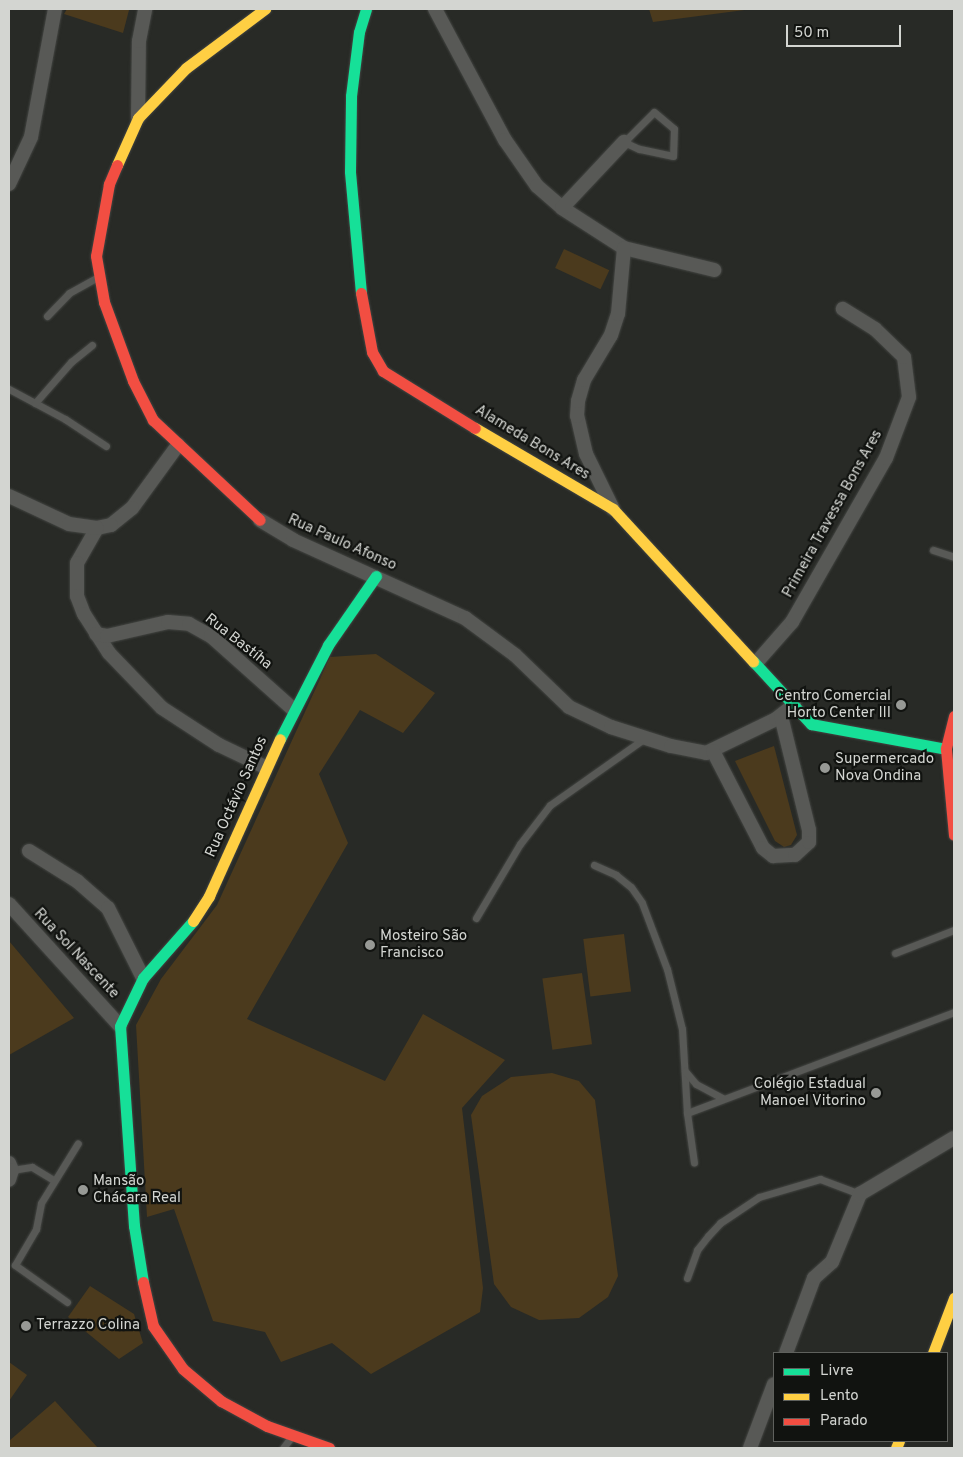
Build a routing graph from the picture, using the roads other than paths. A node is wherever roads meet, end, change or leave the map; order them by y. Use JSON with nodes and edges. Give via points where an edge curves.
{"nodes":[{"id":1,"x":55,"y":9,"type":"edge"},
{"id":2,"x":145,"y":9,"type":"edge"},
{"id":3,"x":265,"y":9,"type":"edge"},
{"id":4,"x":366,"y":9,"type":"edge"},
{"id":5,"x":435,"y":9,"type":"edge"},
{"id":6,"x":138,"y":118,"type":"junction"},
{"id":7,"x":624,"y":142,"type":"junction"},
{"id":8,"x":9,"y":184,"type":"edge"},
{"id":9,"x":562,"y":208,"type":"junction"},
{"id":10,"x":624,"y":248,"type":"junction"},
{"id":11,"x":714,"y":270,"type":"dead end"},
{"id":12,"x":99,"y":277,"type":"junction"},
{"id":13,"x":844,"y":309,"type":"dead end"},
{"id":14,"x":47,"y":316,"type":"dead end"},
{"id":15,"x":92,"y":346,"type":"dead end"},
{"id":16,"x":9,"y":389,"type":"edge"},
{"id":17,"x":35,"y":403,"type":"junction"},
{"id":18,"x":178,"y":445,"type":"junction"},
{"id":19,"x":106,"y":446,"type":"dead end"},
{"id":20,"x":9,"y":496,"type":"edge"},
{"id":21,"x":613,"y":509,"type":"junction"},
{"id":22,"x":260,"y":520,"type":"joint"},
{"id":23,"x":97,"y":528,"type":"junction"},
{"id":24,"x":933,"y":550,"type":"dead end"},
{"id":25,"x":954,"y":557,"type":"edge"},
{"id":26,"x":376,"y":576,"type":"junction"},
{"id":27,"x":96,"y":634,"type":"junction"},
{"id":28,"x":756,"y":663,"type":"junction"},
{"id":29,"x":794,"y":705,"type":"junction"},
{"id":30,"x":293,"y":709,"type":"junction"},
{"id":31,"x":781,"y":716,"type":"junction"},
{"id":32,"x":954,"y":716,"type":"edge"},
{"id":33,"x":645,"y":738,"type":"junction"},
{"id":34,"x":946,"y":749,"type":"junction"},
{"id":35,"x":713,"y":751,"type":"junction"},
{"id":36,"x":265,"y":767,"type":"junction"},
{"id":37,"x":954,"y":835,"type":"edge"},
{"id":38,"x":30,"y":852,"type":"dead end"},
{"id":39,"x":594,"y":865,"type":"dead end"},
{"id":40,"x":9,"y":904,"type":"edge"},
{"id":41,"x":476,"y":918,"type":"dead end"},
{"id":42,"x":954,"y":930,"type":"edge"},
{"id":43,"x":895,"y":953,"type":"dead end"},
{"id":44,"x":143,"y":978,"type":"junction"},
{"id":45,"x":954,"y":1012,"type":"edge"},
{"id":46,"x":120,"y":1026,"type":"junction"},
{"id":47,"x":685,"y":1071,"type":"junction"},
{"id":48,"x":722,"y":1098,"type":"junction"},
{"id":49,"x":687,"y":1112,"type":"junction"},
{"id":50,"x":954,"y":1138,"type":"edge"},
{"id":51,"x":78,"y":1143,"type":"dead end"},
{"id":52,"x":694,"y":1163,"type":"dead end"},
{"id":53,"x":10,"y":1171,"type":"edge"},
{"id":54,"x":54,"y":1180,"type":"junction"},
{"id":55,"x":860,"y":1194,"type":"junction"},
{"id":56,"x":687,"y":1278,"type":"dead end"},
{"id":57,"x":954,"y":1298,"type":"edge"},
{"id":58,"x":67,"y":1302,"type":"dead end"},
{"id":59,"x":786,"y":1352,"type":"edge"},
{"id":60,"x":933,"y":1352,"type":"edge"},
{"id":61,"x":773,"y":1387,"type":"edge"},
{"id":62,"x":292,"y":1435,"type":"junction"},
{"id":63,"x":283,"y":1448,"type":"edge"},
{"id":64,"x":329,"y":1448,"type":"edge"},
{"id":65,"x":750,"y":1448,"type":"edge"}],
"edges":[{"from":1,"to":8,"type":"street","via":[[31,137]]},
{"from":2,"to":6,"type":"street","name":"Rua Paulo Afonso","via":[[139,41]]},
{"from":3,"to":6,"type":"street","name":"Rua Paulo Afonso","via":[[186,68]]},
{"from":4,"to":21,"type":"street","name":"Alameda Bons Ares","via":[[359,32],[350,96],[350,171],[362,309],[372,352],[383,371],[399,384]]},
{"from":5,"to":9,"type":"street","via":[[511,148],[537,186]]},
{"from":6,"to":12,"type":"street","name":"Rua Paulo Afonso","via":[[109,184],[98,236]]},
{"from":7,"to":7,"type":"lane","via":[[655,154],[673,156],[674,129],[654,112]]},
{"from":7,"to":9,"type":"street"},
{"from":9,"to":10,"type":"street"},
{"from":10,"to":11,"type":"street"},
{"from":10,"to":21,"type":"street","via":[[618,314],[611,335],[584,380],[577,416],[586,454]]},
{"from":12,"to":14,"type":"lane","via":[[69,293]]},
{"from":12,"to":18,"type":"street","name":"Rua Paulo Afonso","via":[[104,302],[143,403],[153,420]]},
{"from":13,"to":28,"type":"street","name":"Primeira Travessa Bons Ares","via":[[892,343],[907,366],[909,397],[886,458],[792,622]]},
{"from":15,"to":17,"type":"lane","via":[[71,362]]},
{"from":16,"to":17,"type":"lane"},
{"from":17,"to":19,"type":"lane"},
{"from":18,"to":22,"type":"street","name":"Rua Paulo Afonso"},
{"from":18,"to":23,"type":"street","via":[[132,508],[111,525]]},
{"from":20,"to":23,"type":"street","via":[[69,524]]},
{"from":21,"to":28,"type":"street","name":"Alameda Bons Ares","via":[[661,565]]},
{"from":22,"to":26,"type":"street","name":"Rua Paulo Afonso","via":[[293,540]]},
{"from":23,"to":27,"type":"street","via":[[82,554],[75,575],[77,596]]},
{"from":24,"to":25,"type":"lane"},
{"from":26,"to":30,"type":"street","name":"Rua Octávio Santos","via":[[328,644]]},
{"from":26,"to":33,"type":"street","name":"Rua Paulo Afonso","via":[[472,623],[515,655],[569,707],[604,725]]},
{"from":27,"to":30,"type":"street","name":"Rua Bastíha","via":[[107,636],[152,625],[189,624],[211,636]]},
{"from":27,"to":36,"type":"street","via":[[140,688],[187,727]]},
{"from":28,"to":29,"type":"street","name":"Alameda Bons Ares"},
{"from":29,"to":31,"type":"street"},
{"from":29,"to":34,"type":"street","name":"Alameda Bons Ares","via":[[816,726]]},
{"from":30,"to":36,"type":"street","name":"Rua Octávio Santos"},
{"from":31,"to":35,"type":"street"},
{"from":31,"to":35,"type":"street","via":[[809,830],[809,842],[795,855],[773,856],[763,848]]},
{"from":32,"to":34,"type":"street"},
{"from":33,"to":35,"type":"street","name":"Rua Paulo Afonso","via":[[698,752]]},
{"from":33,"to":41,"type":"lane","via":[[550,805],[520,844]]},
{"from":34,"to":37,"type":"street"},
{"from":36,"to":44,"type":"street","name":"Rua Octávio Santos","via":[[209,896],[198,915]]},
{"from":38,"to":44,"type":"street","via":[[77,881],[108,908]]},
{"from":39,"to":47,"type":"lane","via":[[616,875],[631,887],[642,903],[676,1002]]},
{"from":40,"to":46,"type":"street","name":"Rua Sol Nascente"},
{"from":42,"to":43,"type":"lane"},
{"from":44,"to":46,"type":"street","name":"Rua Octávio Santos"},
{"from":45,"to":48,"type":"lane","via":[[752,1090]]},
{"from":46,"to":62,"type":"street","via":[[134,1226],[139,1266],[153,1326],[174,1357],[201,1387],[244,1414]]},
{"from":47,"to":48,"type":"lane","via":[[696,1084]]},
{"from":47,"to":49,"type":"lane"},
{"from":48,"to":49,"type":"lane"},
{"from":49,"to":52,"type":"lane"},
{"from":50,"to":55,"type":"street"},
{"from":51,"to":54,"type":"lane"},
{"from":53,"to":54,"type":"lane","via":[[32,1167]]},
{"from":54,"to":58,"type":"lane","via":[[41,1204],[36,1229],[15,1265]]},
{"from":55,"to":56,"type":"lane","via":[[820,1179],[759,1197],[720,1223],[708,1236],[697,1250]]},
{"from":55,"to":59,"type":"street","via":[[832,1262],[814,1278]]},
{"from":57,"to":60,"type":"street"},
{"from":61,"to":65,"type":"street"},
{"from":62,"to":63,"type":"lane"},
{"from":62,"to":64,"type":"street"}]}
